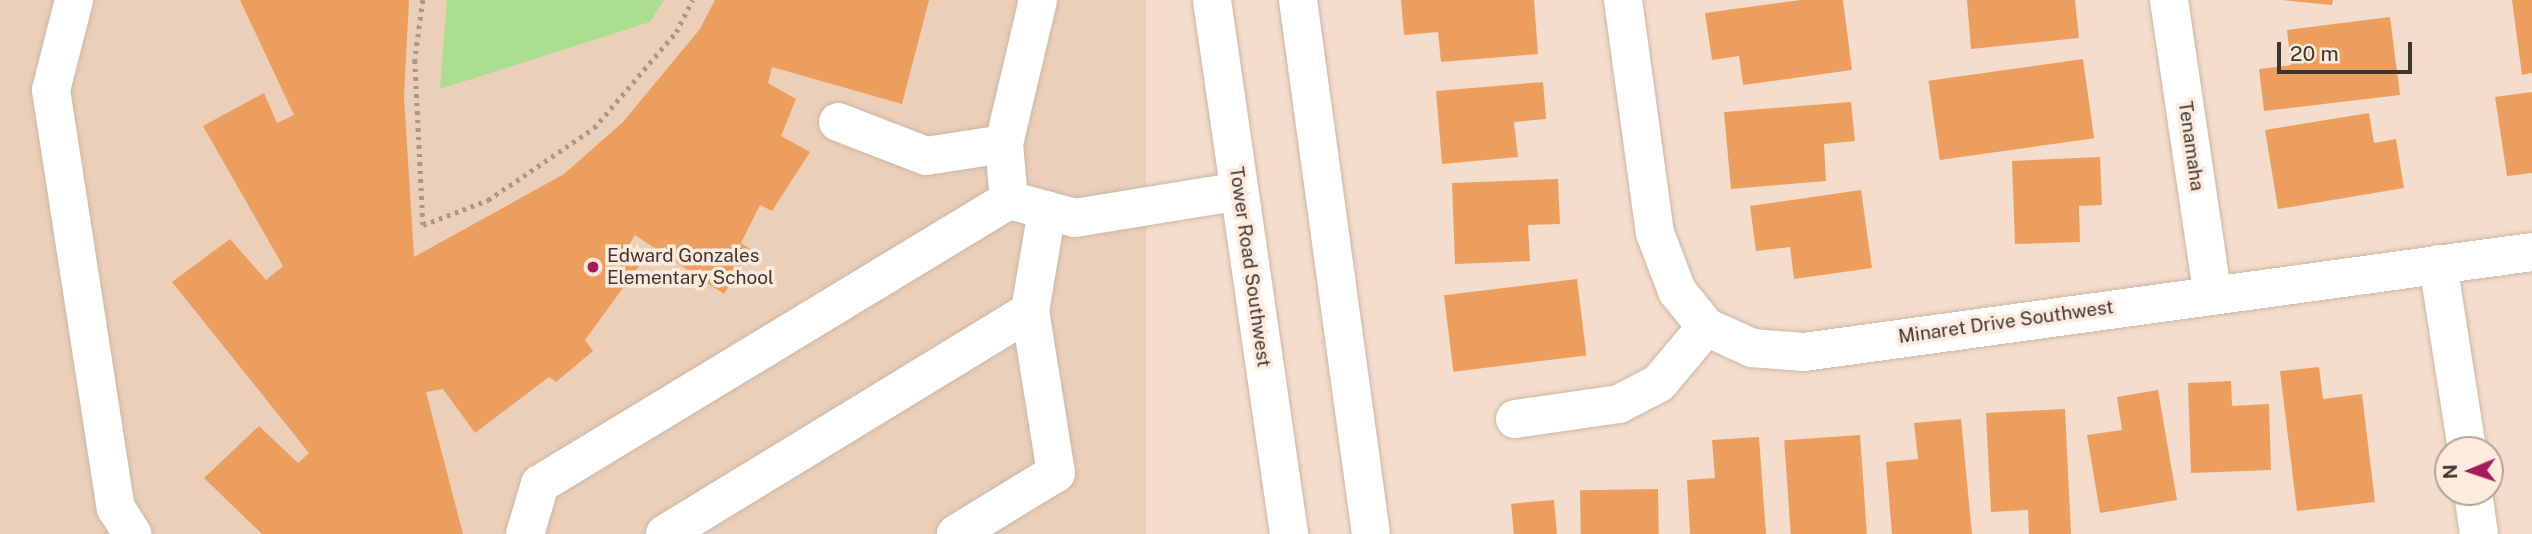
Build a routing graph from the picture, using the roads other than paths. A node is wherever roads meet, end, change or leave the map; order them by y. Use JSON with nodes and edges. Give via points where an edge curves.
{"nodes":[{"id":1,"x":74,"y":0,"type":"edge"},
{"id":2,"x":1038,"y":0,"type":"edge"},
{"id":3,"x":1212,"y":0,"type":"edge"},
{"id":4,"x":1298,"y":0,"type":"edge"},
{"id":5,"x":1623,"y":0,"type":"edge"},
{"id":6,"x":2169,"y":0,"type":"edge"},
{"id":7,"x":838,"y":122,"type":"dead end"},
{"id":8,"x":1004,"y":144,"type":"junction"},
{"id":9,"x":1239,"y":191,"type":"junction"},
{"id":10,"x":1009,"y":200,"type":"junction"},
{"id":11,"x":1047,"y":210,"type":"junction"},
{"id":12,"x":2532,"y":252,"type":"edge"},
{"id":13,"x":2438,"y":264,"type":"junction"},
{"id":14,"x":2212,"y":291,"type":"junction"},
{"id":15,"x":1030,"y":311,"type":"junction"},
{"id":16,"x":1706,"y":327,"type":"junction"},
{"id":17,"x":1515,"y":419,"type":"dead end"},
{"id":18,"x":2464,"y":436,"type":"edge"},
{"id":19,"x":2475,"y":506,"type":"edge"},
{"id":20,"x":132,"y":534,"type":"edge"},
{"id":21,"x":525,"y":534,"type":"edge"},
{"id":22,"x":665,"y":534,"type":"edge"},
{"id":23,"x":956,"y":534,"type":"edge"},
{"id":24,"x":1289,"y":534,"type":"edge"},
{"id":25,"x":1371,"y":534,"type":"edge"},
{"id":26,"x":2479,"y":534,"type":"edge"}],
"edges":[{"from":1,"to":20,"type":"street","via":[[51,90],[116,508]]},
{"from":2,"to":8,"type":"street"},
{"from":3,"to":9,"type":"street","name":"Tower Road Southwest"},
{"from":4,"to":25,"type":"street"},
{"from":5,"to":16,"type":"street","via":[[1655,233],[1677,291]]},
{"from":6,"to":14,"type":"street","name":"Tenamaha"},
{"from":7,"to":8,"type":"street","via":[[926,156]]},
{"from":8,"to":10,"type":"street"},
{"from":9,"to":11,"type":"street","via":[[1076,218]]},
{"from":9,"to":24,"type":"street","name":"Tower Road Southwest"},
{"from":10,"to":11,"type":"street"},
{"from":10,"to":21,"type":"street","via":[[540,484]]},
{"from":11,"to":15,"type":"street"},
{"from":12,"to":13,"type":"street","name":"Minaret Drive Southwest"},
{"from":13,"to":14,"type":"street","name":"Minaret Drive Southwest"},
{"from":13,"to":18,"type":"street"},
{"from":14,"to":16,"type":"street","name":"Minaret Drive Southwest","via":[[1804,352],[1752,348]]},
{"from":15,"to":22,"type":"street"},
{"from":15,"to":23,"type":"street","via":[[1056,473]]},
{"from":16,"to":17,"type":"street","via":[[1659,383],[1619,404]]},
{"from":19,"to":26,"type":"street"}]}
